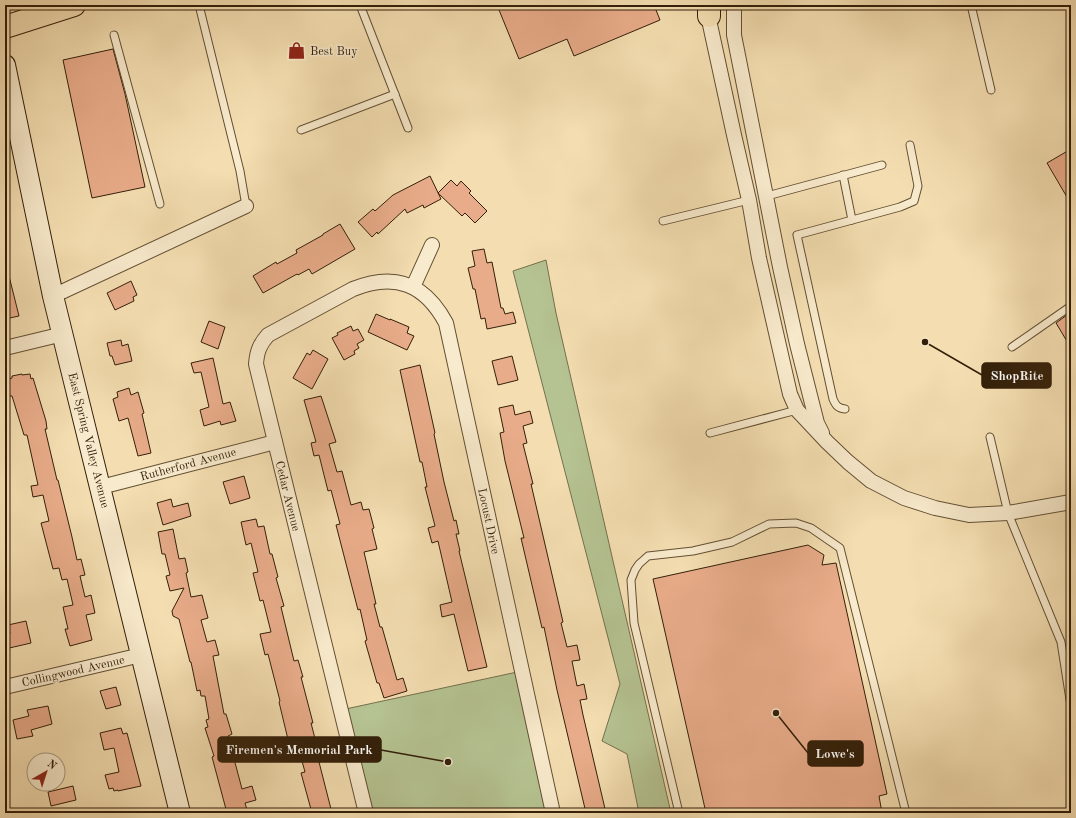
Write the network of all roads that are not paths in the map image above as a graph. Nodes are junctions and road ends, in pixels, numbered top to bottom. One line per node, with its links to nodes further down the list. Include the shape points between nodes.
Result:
1 (52, 5): 8 (main road)
2 (74, 5): 8 (main road)
3 (199, 5): 21 (lane, via 240,171)
4 (360, 5): 12 (lane)
5 (734, 5): 18 (street, via 734,35)
6 (971, 5): 11 (lane)
7 (710, 9): 19 (street, via 734,135)
8 (5, 27)
9 (114, 35): 20 (lane)
10 (5, 65): 26 (street, East Spring Valley Avenue)
11 (991, 90)
12 (394, 94): 13 (lane); 14 (lane)
13 (408, 128)
14 (301, 130)
15 (910, 145): 22 (lane, via 918,186 914,201)
16 (882, 165): 17 (lane)
17 (843, 175): 18 (lane); 22 (lane)
18 (767, 196): 36 (street, via 797,344 817,423)
19 (750, 200): 23 (lane); 32 (street, via 759,258 790,394)
20 (160, 204)
21 (246, 206): 26 (street)
22 (852, 220): 31 (lane, via 797,235 833,399 839,408)
23 (663, 221)
24 (432, 245): 25 (street)
25 (412, 287): 35 (street, Cedar Avenue, via 384,280 353,288 264,339 257,353 256,364); 45 (street, Locust Drive, via 429,298 446,323)
26 (53, 296): 28 (street, East Spring Valley Avenue)
27 (1071, 306): 29 (lane)
28 (63, 334): 30 (street); 37 (street, East Spring Valley Avenue)
29 (1012, 347)
30 (5, 348)
31 (845, 409)
32 (797, 410): 33 (lane); 36 (street)
33 (710, 433)
34 (990, 436): 39 (lane)
35 (274, 442): 37 (street, Rutherford Avenue); 44 (street, Cedar Avenue)
36 (827, 442): 39 (street, via 871,481 904,498 969,515)
37 (101, 486): 40 (street, East Spring Valley Avenue)
38 (1071, 502): 39 (street)
39 (1008, 513): 42 (lane, via 1061,642)
40 (141, 655): 41 (street, Collingwood Avenue); 43 (street, East Spring Valley Avenue)
41 (5, 687)
42 (1071, 706)
43 (180, 813)
44 (366, 813)
45 (553, 813)
46 (679, 813): 47 (lane, via 634,623 631,580 634,570 648,556 693,551 732,542 769,524 796,523 811,528 840,548)
47 (906, 813)

